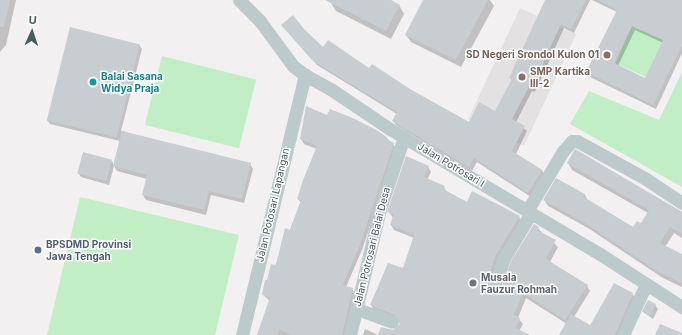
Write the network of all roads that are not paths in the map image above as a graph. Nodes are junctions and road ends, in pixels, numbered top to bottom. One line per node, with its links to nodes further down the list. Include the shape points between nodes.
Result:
1 (239, 0): 2 (street, Jalan Potrosari I, via 260,22 293,66)
2 (305, 75): 3 (street, Jalan Potrosari I); 11 (street, Jalan Potosari Lapangan)
3 (404, 137): 5 (street, Jalan Potrosari I); 9 (street, Jalan Potrosari Balai Desa, via 380,209)
4 (682, 203): 5 (street, via 646,179 577,141 572,141 566,147)
5 (529, 212): 6 (street, via 504,258); 7 (street, Jalan Potrosari I)
6 (495, 283)
7 (646, 284): 8 (street, Jalan Potrosari I); 13 (street)
8 (682, 307)
9 (357, 309): 10 (street); 12 (street, Jalan Potrosari Balai Desa)
10 (392, 322)
11 (242, 335)
12 (350, 335)
13 (623, 335)

